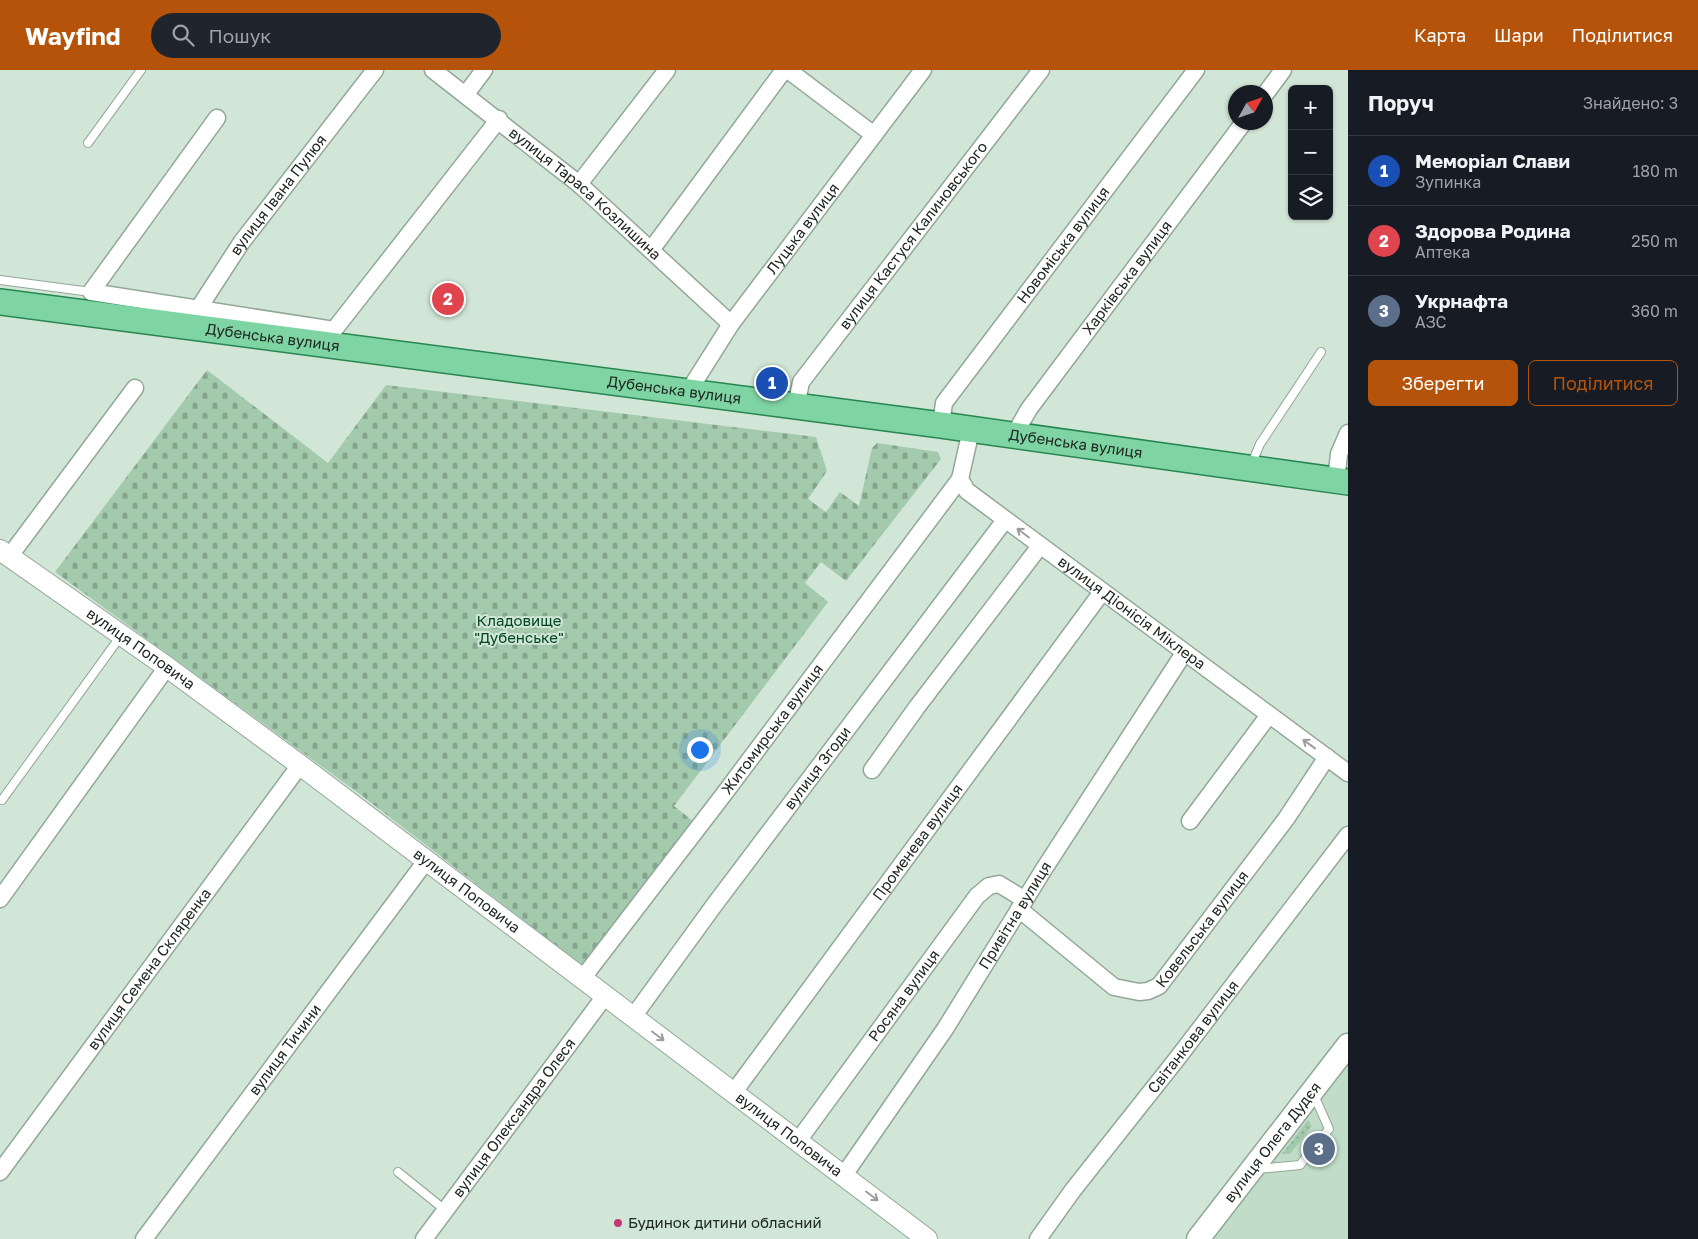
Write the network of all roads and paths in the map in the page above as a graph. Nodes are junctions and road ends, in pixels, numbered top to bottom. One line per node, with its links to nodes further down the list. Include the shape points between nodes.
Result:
1 (141, 70): 18 (lane)
2 (375, 70): 24 (street, вулиця Івана Пулюя, via 241,244)
3 (433, 70): 13 (street, вулиця Тараса Козлишина)
4 (484, 70): 13 (street)
5 (667, 70): 19 (street)
6 (784, 70): 20 (street)
7 (788, 70): 17 (street)
8 (923, 70): 17 (street, Луцька вулиця)
9 (1041, 70): 29 (street, вулиця Кастуся Калиновського, via 802,382)
10 (1196, 70): 30 (street, Новоміська вулиця, via 944,402)
11 (1283, 70): 12 (street)
12 (1272, 85)
13 (466, 94): 15 (street, вулиця Тараса Козлишина)
14 (217, 118): 22 (street)
15 (499, 119): 19 (street, вулиця Тараса Козлишина); 24 (street, via 334,330)
16 (1238, 130): 33 (street, Харківська вулиця, via 1029,409)
17 (874, 135): 25 (street, Луцька вулиця)
18 (88, 143)
19 (579, 184): 20 (street, вулиця Тараса Козлишина)
20 (651, 250): 25 (street, вулиця Тараса Козлишина)
21 (0, 280): 22 (lane)
22 (91, 292): 24 (street)
23 (0, 302): 24 (main road, Дубенська вулиця)
24 (193, 317): 28 (main road, Дубенська вулиця)
25 (732, 324): 28 (street, Луцька вулиця)
26 (1321, 352): 34 (lane, via 1260,444)
27 (135, 388): 39 (street)
28 (688, 392): 29 (main road, Дубенська вулиця)
29 (796, 407): 30 (main road, Дубенська вулиця)
30 (941, 425): 31 (main road, Дубенська вулиця)
31 (971, 430): 33 (main road, Дубенська вулиця); 35 (street)
32 (1348, 433): 36 (street, via 1339,454)
33 (1014, 436): 34 (main road, Дубенська вулиця)
34 (1249, 469): 36 (main road, Дубенська вулиця)
35 (960, 478): 37 (street, вулиця Діонісія Міклера, via 967,491); 55 (street, Житомирська вулиця)
36 (1342, 481)
37 (1005, 520): 38 (street, вулиця Діонісія Міклера, one-way to 37); 57 (street, вулиця Згоди)
38 (1040, 546): 40 (street, вулиця Діонісія Міклера); 47 (street)
39 (5, 553): 41 (street, вулиця Поповича)
40 (1102, 592): 42 (street, вулиця Діонісія Міклера); 59 (street, Променева вулиця)
41 (122, 635): 43 (street, вулиця Поповича); 49 (lane)
42 (1184, 653): 44 (street, вулиця Діонісія Міклера); 54 (street, Привітна вулиця)
43 (167, 667): 46 (street, вулиця Поповича); 53 (street)
44 (1269, 715): 45 (street, вулиця Діонісія Міклера, one-way to 44); 50 (street)
45 (1327, 758): 48 (street, вулиця Діонісія Міклера); 54 (street, Ковельська вулиця, via 1286,819 1159,986 1139,992 1114,987)
46 (300, 765): 52 (street, вулиця Поповича); 65 (street, вулиця Семена Скляренка)
47 (872, 770)
48 (1348, 773)
49 (2, 800)
50 (1190, 821)
51 (1348, 835): 72 (street, Світанкова вулиця)
52 (426, 861): 55 (street, вулиця Поповича); 69 (street, вулиця Тичини)
53 (0, 899)
54 (1022, 905): 62 (street, Росяна вулиця, via 998,884 989,886 976,896); 67 (street, Привітна вулиця, via 945,1029)
55 (582, 979): 56 (street, вулиця Поповича)
56 (605, 996): 57 (street, вулиця Поповича); 68 (street, вулиця Олександра Олеся)
57 (633, 1017): 59 (street, вулиця Поповича, one-way to 59)
58 (1348, 1045): 60 (main road, вулиця Олега Дудєя)
59 (734, 1092): 62 (street, вулиця Поповича)
60 (1312, 1092): 61 (lane, via 1329,1129); 64 (main road, вулиця Олега Дудєя)
61 (1325, 1134)
62 (798, 1141): 67 (street, вулиця Поповича)
63 (1307, 1156): 64 (lane, via 1300,1165)
64 (1251, 1169): 73 (main road, вулиця Олега Дудєя)
65 (0, 1172)
66 (398, 1172): 68 (lane)
67 (844, 1175): 71 (street, вулиця Поповича, one-way to 71)
68 (445, 1210): 70 (street, вулиця Олександра Олеся)
69 (144, 1239)
70 (424, 1239)
71 (927, 1239)
72 (1038, 1239)
73 (1198, 1239)

